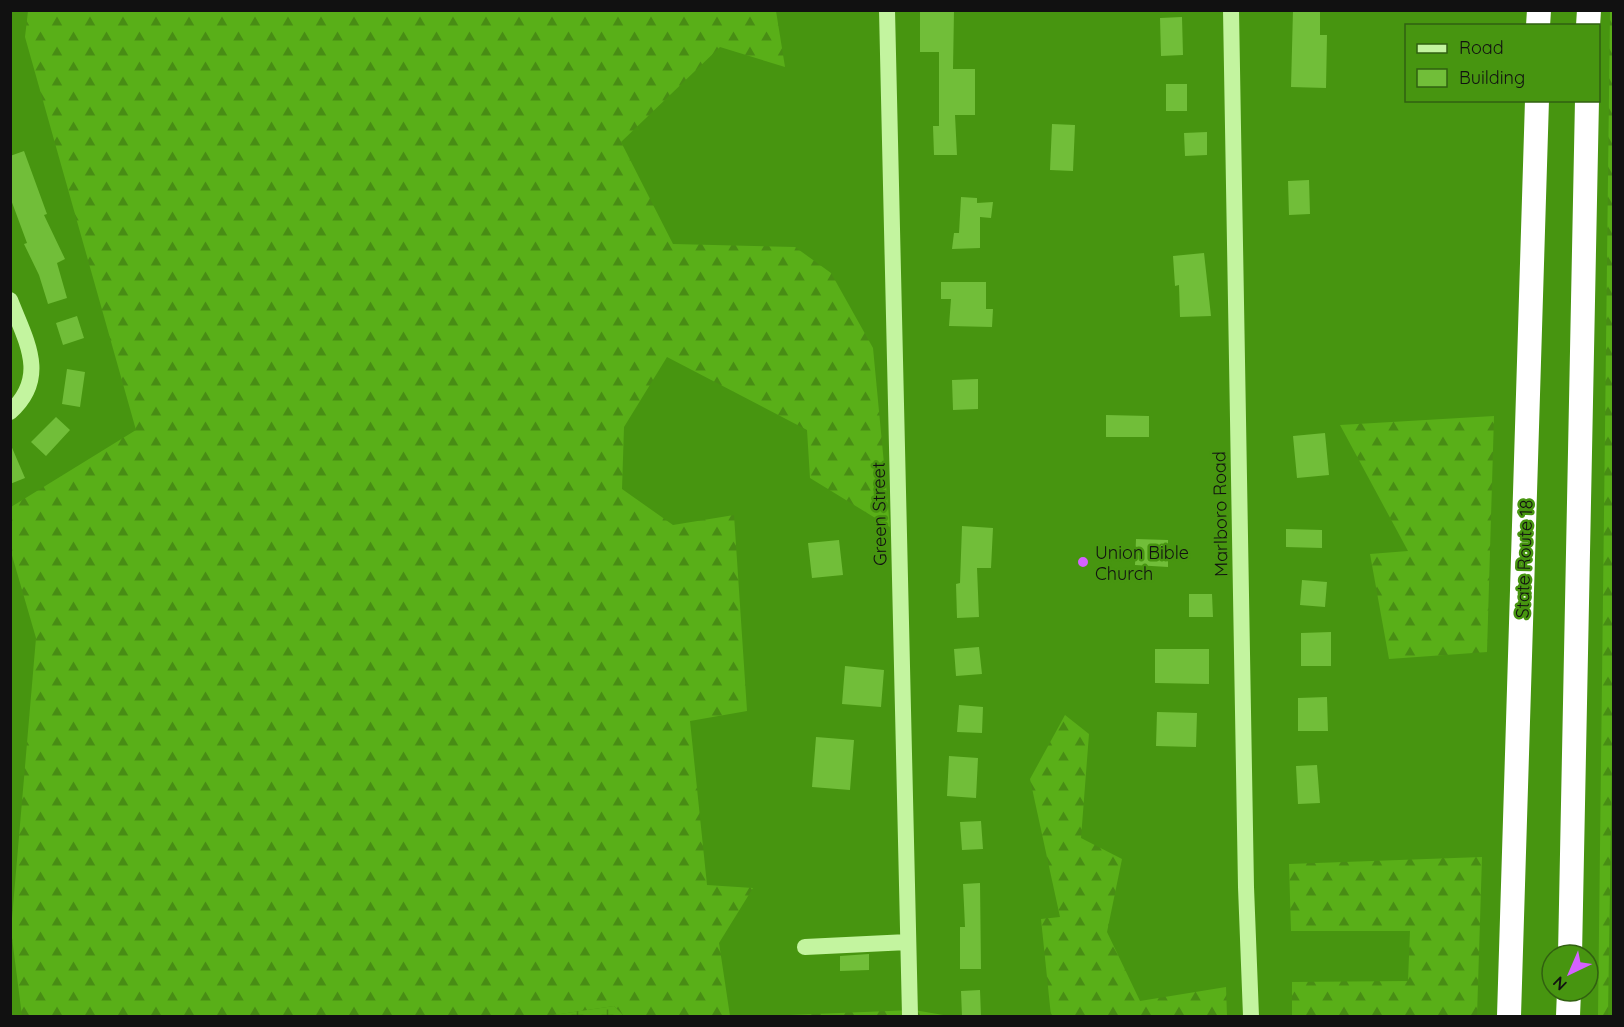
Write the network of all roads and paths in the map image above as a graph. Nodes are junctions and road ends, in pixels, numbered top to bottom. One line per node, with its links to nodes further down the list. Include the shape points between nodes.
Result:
1 (887, 10): 7 (street, Green Street)
2 (1231, 10): 11 (street, Marlboro Road, via 1245,875)
3 (1537, 102): 12 (highway, State Route 18)
4 (1587, 102): 8 (highway)
5 (10, 300): 6 (street, via 31,358 33,375 28,390)
6 (10, 412)
7 (908, 942): 9 (street); 10 (street, Green Street)
8 (1570, 943)
9 (805, 947)
10 (910, 1017)
11 (1251, 1017)
12 (1509, 1017)

